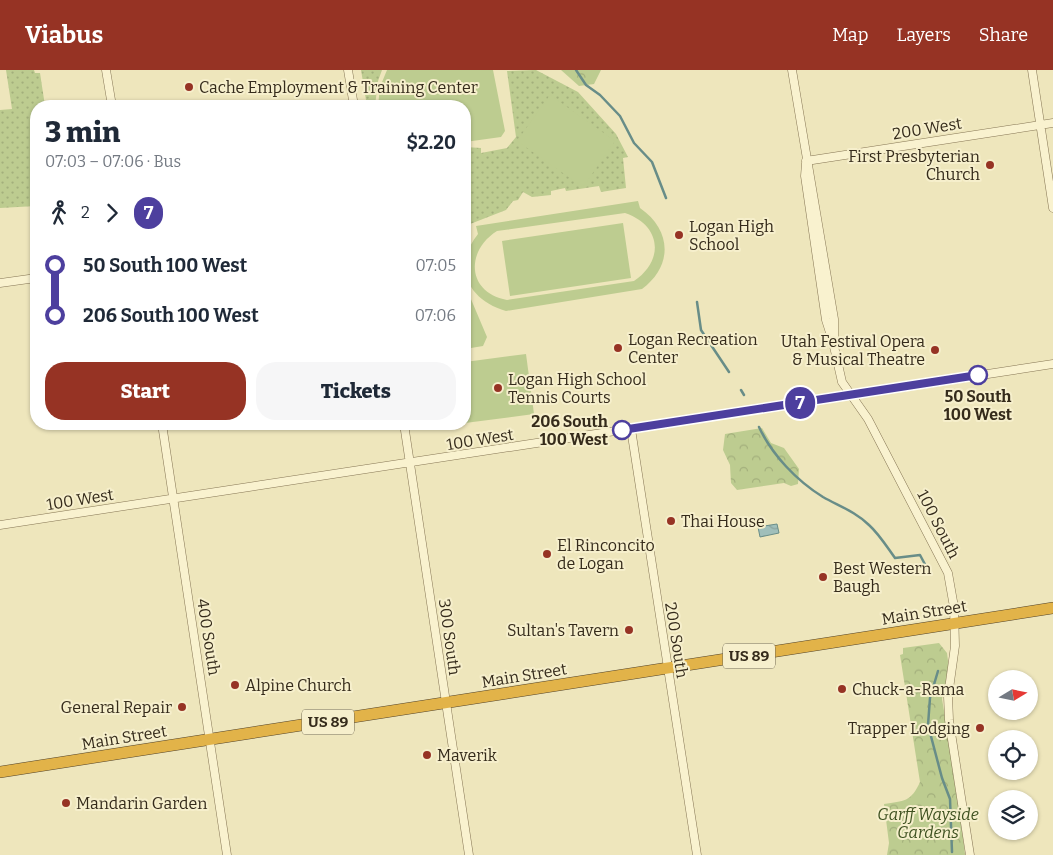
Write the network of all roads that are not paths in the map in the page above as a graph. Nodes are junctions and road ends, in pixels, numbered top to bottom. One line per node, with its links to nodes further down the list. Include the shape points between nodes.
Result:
1 (106, 70): 5 (street)
2 (348, 70): 6 (street)
3 (792, 70): 9 (street, 100 South)
4 (1032, 70): 8 (street)
5 (111, 100)
6 (353, 100)
7 (1053, 123): 8 (street, 200 West)
8 (1040, 124): 9 (street, 200 West); 10 (street)
9 (806, 162): 14 (street, 100 South, via 834,319 833,342 839,374)
10 (1053, 208)
11 (30, 279): 12 (street)
12 (0, 283)
13 (1053, 364): 14 (street, 100 West)
14 (852, 395): 15 (street, 100 West); 22 (street, 100 South, via 868,419 948,572)
15 (631, 429): 18 (street, 100 West); 23 (street, 200 South)
16 (163, 430): 19 (street, 400 South)
17 (405, 430): 18 (street, 300 South)
18 (410, 464): 19 (street, 100 West); 24 (street, 300 South)
19 (174, 499): 20 (street, 100 West); 25 (street, 400 South)
20 (0, 525)
21 (1053, 608): 22 (highway, Main Street / US 89)
22 (955, 624): 23 (highway, Main Street / US 89); 30 (street, 100 South, via 955,659 948,696 948,720)
23 (668, 669): 24 (highway, Main Street / US 89); 29 (street, 200 South)
24 (445, 704): 25 (highway, Main Street / US 89); 28 (street, 300 South)
25 (211, 740): 26 (highway, Main Street / US 89); 27 (street, 400 South)
26 (0, 772)
27 (227, 855)
28 (469, 855)
29 (697, 855)
30 (970, 855)

